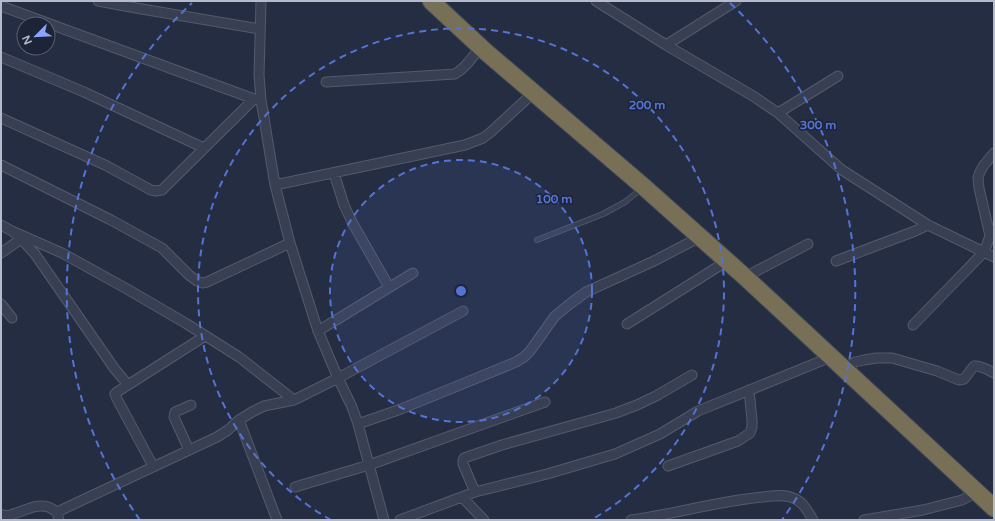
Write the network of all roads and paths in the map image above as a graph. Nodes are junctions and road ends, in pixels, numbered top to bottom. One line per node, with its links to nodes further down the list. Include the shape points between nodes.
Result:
1 (98, 1): 7 (street)
2 (261, 1): 7 (street)
3 (431, 1): 9 (highway)
4 (596, 1): 8 (street)
5 (736, 1): 8 (street)
6 (1, 6): 14 (street)
7 (260, 29): 14 (street)
8 (666, 45): 15 (street)
9 (480, 46): 12 (street, via 456,74); 13 (highway)
10 (1, 57): 17 (street, via 84,92)
11 (838, 76): 15 (street)
12 (326, 82)
13 (533, 93): 20 (street, via 492,131 474,142); 22 (highway)
14 (258, 99): 17 (street); 21 (street)
15 (778, 113): 24 (street, via 842,170)
16 (1, 118): 17 (street, via 156,191 162,190)
17 (204, 148)
18 (994, 153): 26 (street, via 978,177)
19 (1, 166): 30 (street, via 162,248 189,275 202,283)
20 (334, 173): 21 (street); 39 (street, via 352,222)
21 (275, 185): 30 (street)
22 (644, 187): 27 (highway); 29 (lane, via 625,202 603,214)
23 (1, 225): 25 (street)
24 (928, 225): 32 (street); 36 (street)
25 (12, 231): 28 (street); 46 (street, via 62,253)
26 (992, 233): 32 (street)
27 (700, 237): 35 (highway); 58 (street, via 586,292 556,316 530,351 516,362)
28 (20, 239): 33 (street); 52 (street, via 35,254)
29 (537, 240)
30 (290, 243): 45 (street)
31 (808, 244): 38 (street)
32 (984, 252): 34 (street); 44 (street)
33 (1, 253)
34 (994, 257)
35 (727, 261): 38 (highway); 43 (street)
36 (836, 261)
37 (413, 273): 39 (street)
38 (745, 277): 47 (highway)
39 (390, 287): 45 (street)
40 (1, 304): 42 (street)
41 (463, 311): 51 (street)
42 (12, 318)
43 (627, 324)
44 (913, 325)
45 (318, 331): 51 (street)
46 (205, 336): 52 (street); 54 (street, via 239,357)
47 (831, 356): 48 (highway); 53 (street)
48 (844, 369): 49 (street, via 855,362 892,358 959,380 964,379 974,366); 65 (highway)
49 (994, 373)
50 (692, 375): 64 (street, via 656,396 616,413 464,458 462,464)
51 (338, 378): 54 (street); 58 (street)
52 (128, 385): 61 (street, via 117,392 115,397)
53 (749, 390): 62 (street, via 752,420 750,433 738,441); 64 (street, via 698,410 660,434 615,454)
54 (294, 400): 57 (street, via 264,406)
55 (545, 402): 60 (street)
56 (191, 405): 59 (street, via 175,412 174,416)
57 (239, 420): 59 (street, via 217,437); 70 (street)
58 (358, 424): 60 (street)
59 (189, 450): 61 (street)
60 (369, 465): 63 (street); 71 (street)
61 (153, 466): 69 (street)
62 (668, 466)
63 (296, 487)
64 (475, 492): 66 (street)
65 (977, 492): 67 (highway); 76 (street, via 962,500 923,510)
66 (462, 497): 72 (street); 73 (street)
67 (994, 508)
68 (1, 514): 69 (street, via 9,516 32,507 47,506)
69 (58, 516)
70 (277, 520)
71 (384, 520)
72 (400, 520)
73 (484, 520)
74 (631, 520): 75 (street, via 741,499 778,496 797,499)
75 (813, 520)
76 (864, 520)

